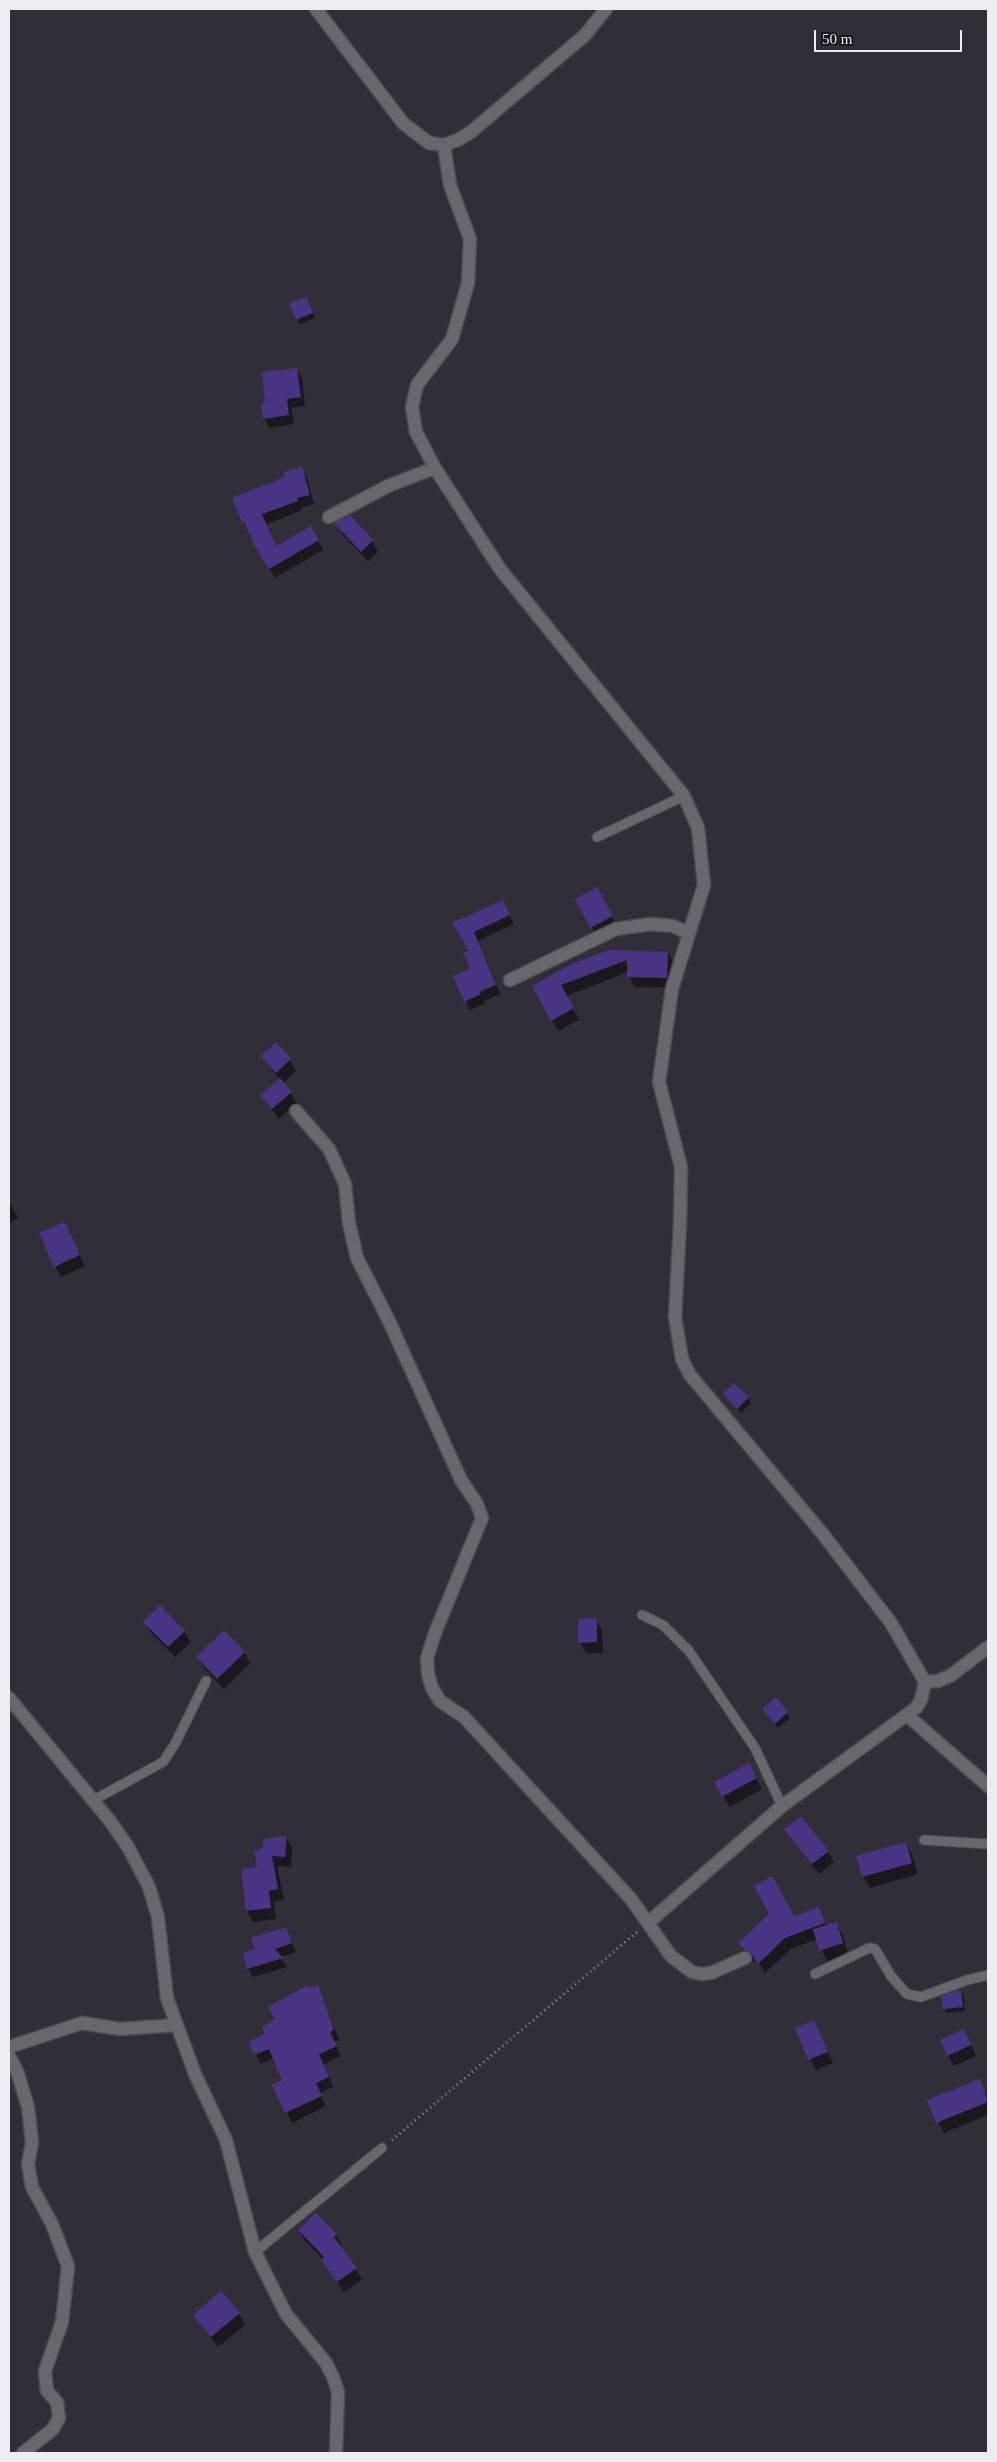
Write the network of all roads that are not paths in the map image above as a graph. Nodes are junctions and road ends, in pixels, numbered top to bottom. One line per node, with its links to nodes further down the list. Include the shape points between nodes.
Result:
1 (316, 9): 3 (street, via 403,122 429,143)
2 (606, 9): 3 (street, via 585,35 531,82 471,132)
3 (444, 145): 4 (street, via 450,185 470,239 468,283 452,339 417,385 412,407 416,432)
4 (435, 468): 5 (street, via 390,485); 6 (street, via 500,569)
5 (329, 517)
6 (684, 796): 7 (lane); 8 (street, via 698,828 704,885)
7 (598, 837)
8 (688, 933): 9 (street, via 673,926 651,924 616,930); 14 (street, via 672,989 659,1082 681,1167 675,1317 682,1359 690,1375 822,1533 891,1623)
9 (510, 980)
10 (296, 1111): 22 (street, via 329,1149 346,1184 349,1223 357,1258 482,1518 427,1658 432,1688 440,1701 464,1717)
11 (642, 1615): 19 (lane, via 663,1625 689,1651 755,1748)
12 (988, 1647): 14 (street, via 950,1676)
13 (206, 1682): 18 (lane, via 163,1762)
14 (925, 1682): 16 (street, via 921,1700)
15 (9, 1698): 18 (street)
16 (908, 1716): 17 (street); 19 (street)
17 (988, 1786)
18 (92, 1801): 26 (street, via 128,1846 149,1887 159,1925 167,1998)
19 (782, 1806): 22 (street)
20 (924, 1840): 21 (lane)
21 (988, 1844)
22 (649, 1922): 23 (street, via 671,1956 692,1972 711,1972)
23 (745, 1958)
24 (815, 1974): 25 (lane, via 869,1948 875,1949 890,1976 906,1994 921,1997)
25 (988, 1975)
26 (177, 2025): 27 (street, via 120,2029 82,2023); 30 (street, via 195,2074 226,2140)
27 (9, 2047)
28 (9, 2056): 31 (street, via 28,2106 32,2142 28,2164 32,2187 52,2224 68,2266 62,2322 45,2371 47,2391 56,2402 59,2418 53,2429)
29 (382, 2148): 30 (lane)
30 (255, 2252): 32 (street, via 286,2314 326,2363 333,2377 338,2392)
31 (23, 2453)
32 (336, 2453)

